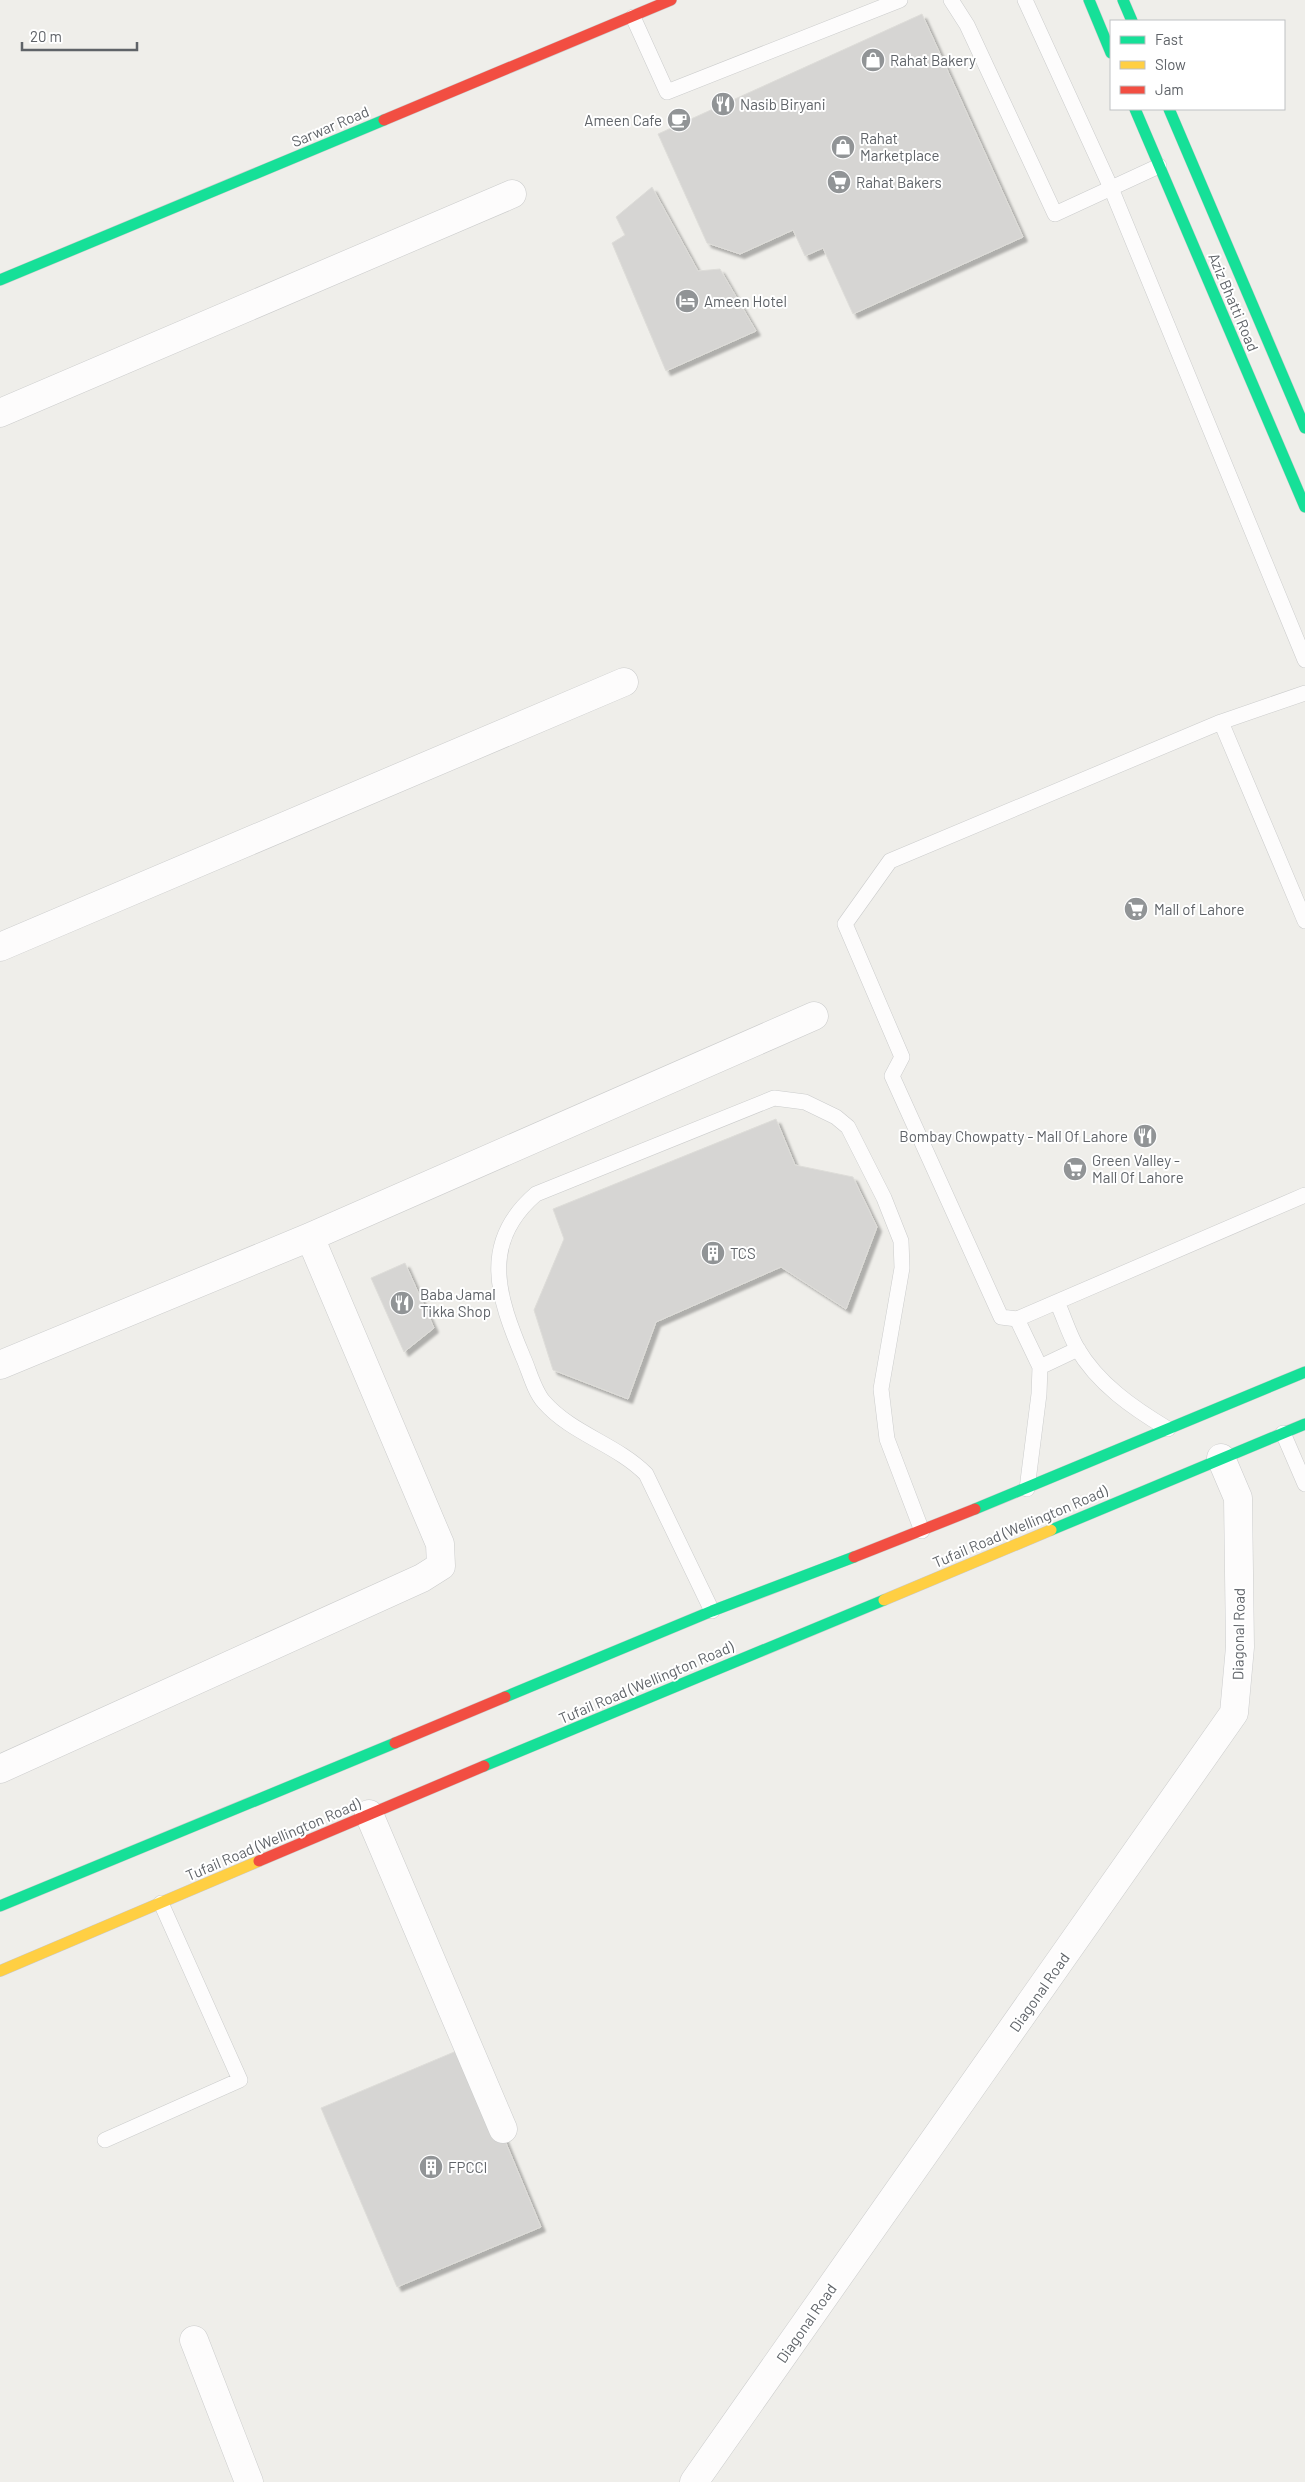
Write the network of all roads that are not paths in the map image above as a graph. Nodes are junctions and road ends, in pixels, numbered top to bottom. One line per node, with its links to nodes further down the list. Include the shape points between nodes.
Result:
1 (671, 0): 7 (main road, Sarwar Road)
2 (900, 0): 7 (lane, via 667,92)
3 (951, 0): 13 (lane, via 967,25 1055,214)
4 (1025, 0): 13 (lane)
5 (1089, 0): 9 (main road)
6 (1123, 0): 8 (main road)
7 (632, 17): 15 (main road, Sarwar Road)
8 (1132, 20)
9 (1110, 51)
10 (1135, 110): 12 (main road, Aziz Bhatti Road)
11 (1169, 110): 17 (main road, Aziz Bhatti Road)
12 (1159, 166): 13 (lane); 18 (main road, Aziz Bhatti Road)
13 (1112, 188): 19 (lane)
14 (512, 194): 16 (street)
15 (0, 280)
16 (0, 413)
17 (1305, 428)
18 (1305, 507)
19 (1305, 660)
20 (624, 682): 24 (street)
21 (1305, 694): 22 (lane)
22 (1221, 722): 23 (lane); 29 (lane, via 890,861 845,924 902,1057 892,1076 1001,1317)
23 (1305, 921)
24 (0, 947)
25 (814, 1016): 27 (street)
26 (1305, 1195): 28 (lane)
27 (310, 1237): 31 (street); 42 (street, via 440,1544 440,1566 422,1578)
28 (1057, 1302): 29 (lane); 30 (lane)
29 (1017, 1319): 32 (lane)
30 (1078, 1348): 32 (lane); 35 (lane, via 1105,1383 1133,1408)
31 (0, 1365)
32 (1040, 1367): 39 (lane)
33 (1305, 1372): 35 (main road, Tufail Road (Wellington Road))
34 (1305, 1424): 36 (main road, Tufail Road (Wellington Road))
35 (1168, 1429): 39 (main road, Tufail Road (Wellington Road))
36 (1283, 1433): 37 (main road, Tufail Road (Wellington Road)); 38 (lane)
37 (1221, 1458): 43 (main road, Tufail Road (Wellington Road)); 51 (street, Diagonal Road, via 1238,1498 1240,1646 1234,1713)
38 (1305, 1484)
39 (1027, 1489): 40 (main road, Tufail Road (Wellington Road))
40 (922, 1531): 41 (main road, Tufail Road (Wellington Road)); 41 (lane, via 886,1439 881,1389 902,1268 901,1241 884,1198 848,1127 836,1117 805,1102 774,1098 536,1194 522,1206 509,1226 499,1252 499,1290 506,1315 542,1401 588,1436 632,1459 646,1474)
41 (712, 1611): 45 (main road, Tufail Road (Wellington Road))
42 (1, 1764)
43 (369, 1814): 44 (main road, Tufail Road (Wellington Road)); 47 (street)
44 (161, 1903): 46 (main road, Tufail Road (Wellington Road)); 48 (lane, via 240,2080)
45 (0, 1906)
46 (0, 1972)
47 (502, 2129)
48 (105, 2140)
49 (194, 2340): 50 (street)
50 (249, 2482)
51 (694, 2482)

